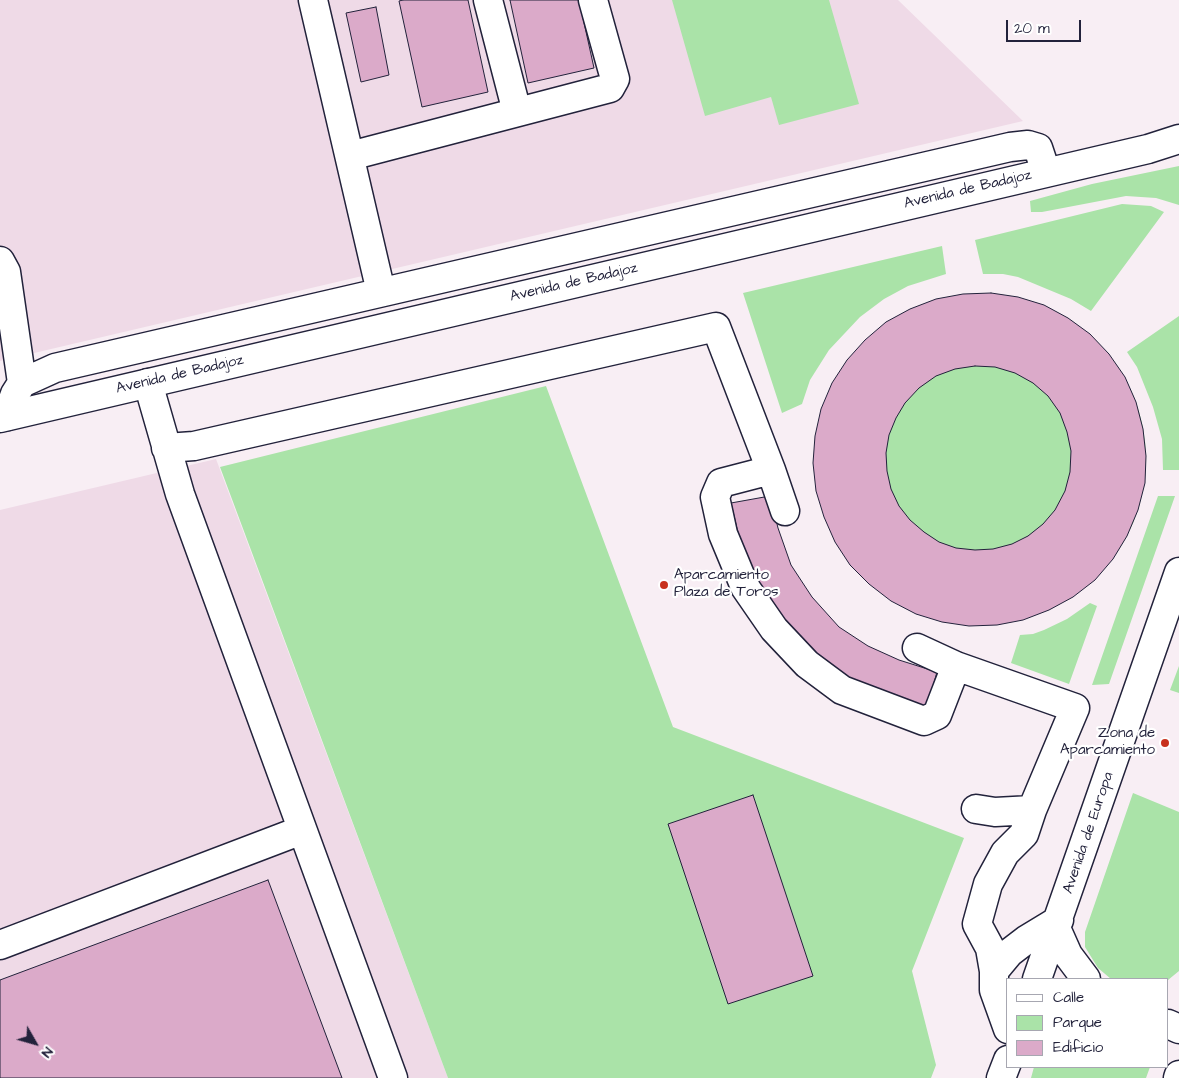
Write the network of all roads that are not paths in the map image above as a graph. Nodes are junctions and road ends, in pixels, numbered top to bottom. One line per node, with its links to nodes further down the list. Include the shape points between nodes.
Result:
1 (313, 0): 8 (street)
2 (488, 0): 4 (street)
3 (593, 0): 4 (street, via 615,79 610,88)
4 (517, 112): 8 (street)
5 (1179, 139): 6 (street, Avenida de Badajoz)
6 (1148, 148): 7 (street, Avenida de Badajoz); 9 (street, Avenida de Badajoz)
7 (1179, 148)
8 (350, 156): 11 (street)
9 (1046, 172): 11 (street, via 1038,148 1028,145 1010,147); 13 (street, Avenida de Badajoz)
10 (0, 261): 12 (street, via 6,272)
11 (381, 292): 12 (street, via 55,368)
12 (22, 383): 14 (street)
13 (148, 383): 14 (street, Avenida de Badajoz); 15 (street)
14 (4, 417)
15 (166, 448): 16 (street, via 194,446 716,327); 22 (street)
16 (770, 470): 17 (street); 20 (street, via 721,483 715,497 723,534 745,587 774,629 808,664 842,690 924,721 937,715)
17 (785, 511)
18 (1179, 572): 24 (street, Avenida de Europa)
19 (917, 648): 20 (street)
20 (956, 666): 21 (street, via 1075,708)
21 (1032, 810): 23 (street, via 1024,834); 23 (street, via 976,810 994,831)
22 (302, 830): 25 (street); 31 (street)
23 (1005, 853): 26 (street, via 988,884 977,924 990,948)
24 (1057, 924): 26 (street, via 1009,953); 27 (street, Avenida de Europa); 28 (street, via 1068,956)
25 (0, 945)
26 (994, 971): 29 (street, via 994,990)
27 (1037, 978)
28 (1085, 978)
29 (1006, 1023)
30 (1006, 1065): 32 (street)
31 (393, 1078)
32 (1001, 1078)

